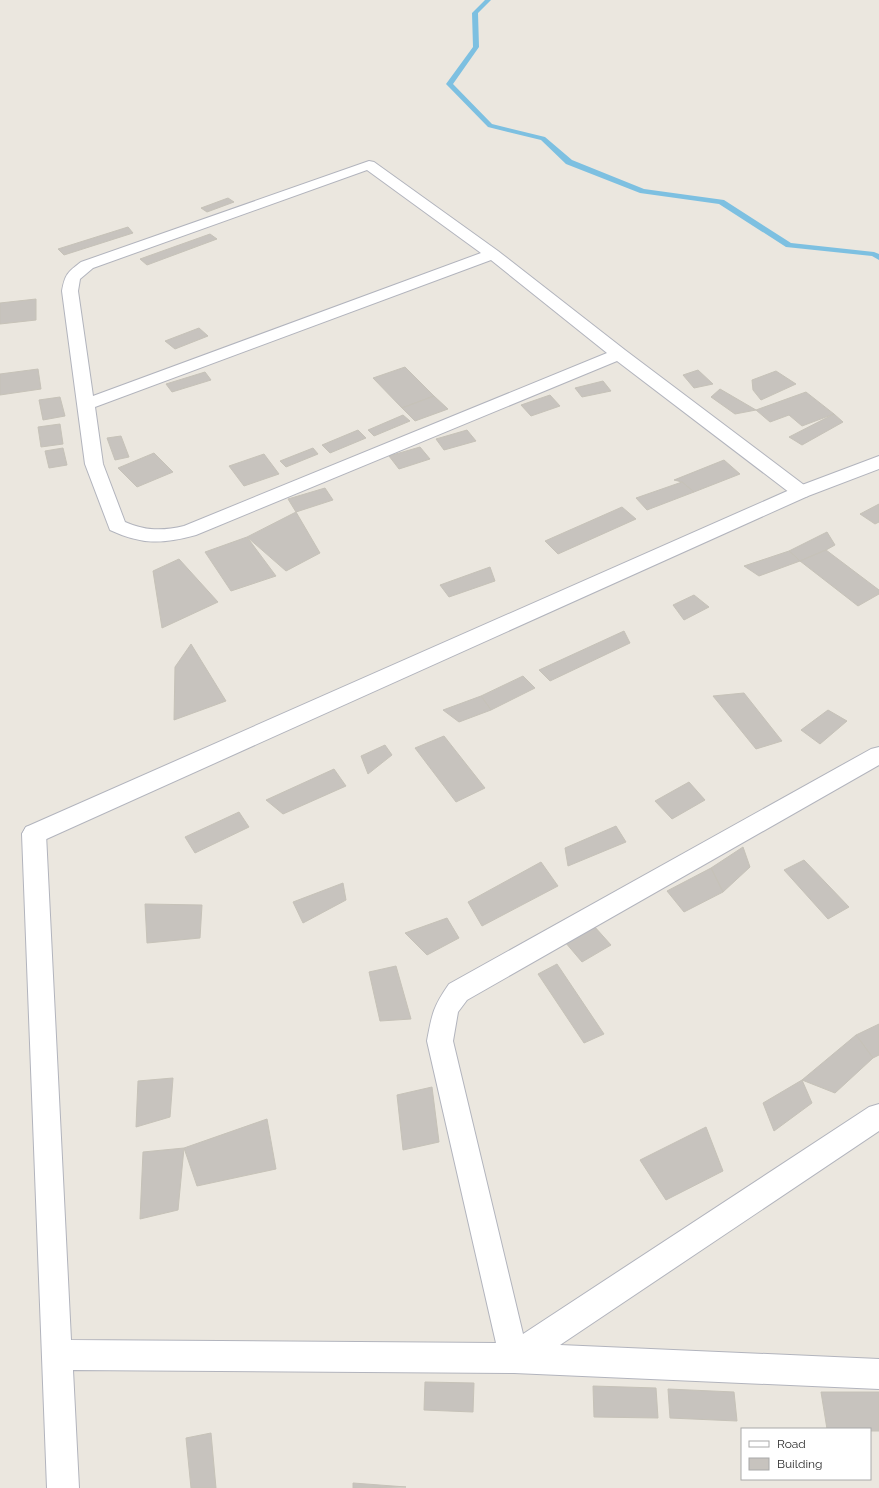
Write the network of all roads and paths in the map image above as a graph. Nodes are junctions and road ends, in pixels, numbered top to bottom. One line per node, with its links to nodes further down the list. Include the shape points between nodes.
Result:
1 (493, 254): 2 (street); 3 (street); 3 (street, via 369,165 88,265 72,277 70,291)
2 (619, 354): 3 (street, via 189,531 169,536 135,535 117,526 94,464); 5 (street)
3 (85, 405)
4 (879, 462): 5 (street)
5 (801, 492): 8 (street, via 34,834)
6 (879, 755): 9 (street, via 458,992 446,1009 440,1041)
7 (879, 1116): 9 (street)
8 (57, 1355): 9 (street); 11 (street)
9 (514, 1358): 10 (street)
10 (879, 1374)
11 (63, 1488)

